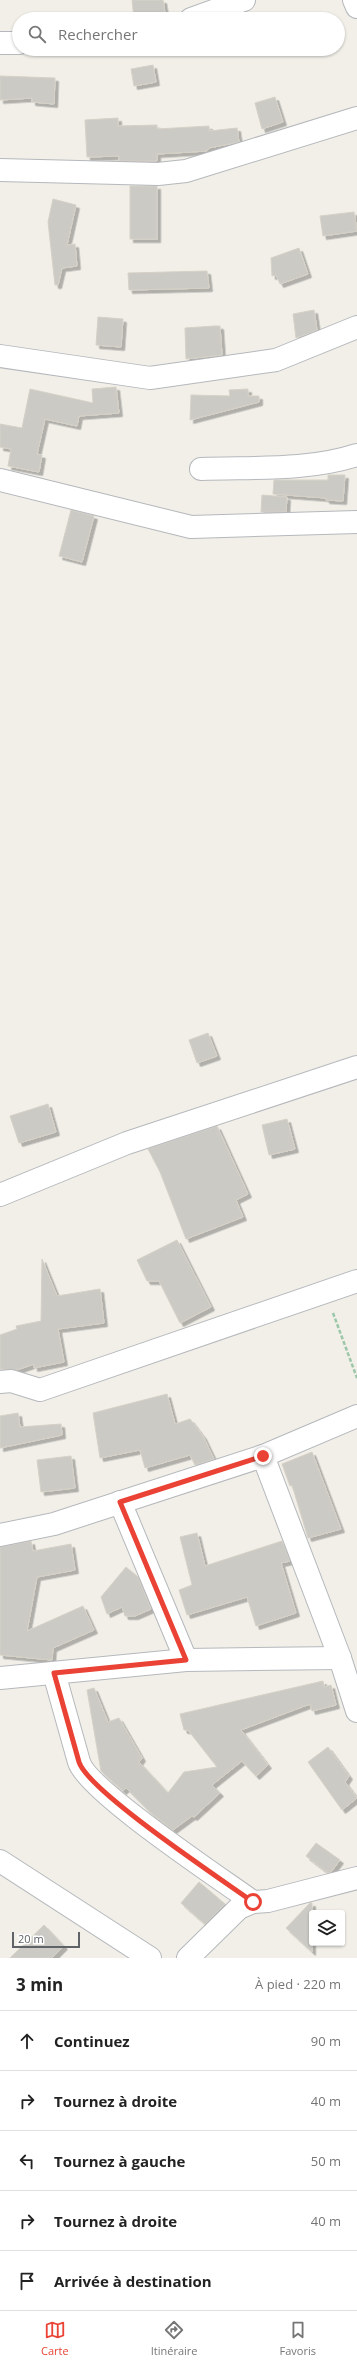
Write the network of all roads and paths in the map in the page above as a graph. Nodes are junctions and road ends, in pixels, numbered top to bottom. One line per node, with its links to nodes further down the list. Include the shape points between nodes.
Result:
1 (244, 0): 4 (street)
2 (354, 0): 3 (street)
3 (357, 7)
4 (211, 12)
5 (0, 43): 6 (street)
6 (12, 43)
7 (357, 118): 8 (street, via 186,171 158,174)
8 (0, 170)
9 (357, 327): 10 (street, via 276,360 150,378)
10 (0, 356)
11 (357, 455): 12 (street, via 334,463 315,465)
12 (201, 469)
13 (0, 480): 14 (street, via 191,527)
14 (357, 522)
15 (357, 1067): 16 (street, via 127,1143)
16 (0, 1195)
17 (357, 1281): 18 (street)
18 (326, 1292): 19 (path); 20 (street, via 40,1390 11,1381)
19 (357, 1378)
20 (0, 1382)
21 (357, 1416): 22 (street)
22 (263, 1456): 23 (street); 25 (street)
23 (120, 1502): 24 (street, via 54,1524); 26 (street)
24 (0, 1536)
25 (340, 1658): 26 (street); 29 (street)
26 (186, 1660): 27 (street)
27 (54, 1673): 28 (street); 32 (street, via 85,1775 142,1823)
28 (0, 1678)
29 (357, 1711)
30 (0, 1861): 33 (street)
31 (357, 1878): 32 (street, via 268,1901)
32 (253, 1902): 34 (street, via 239,1908)
33 (150, 1958)
34 (188, 1958)

